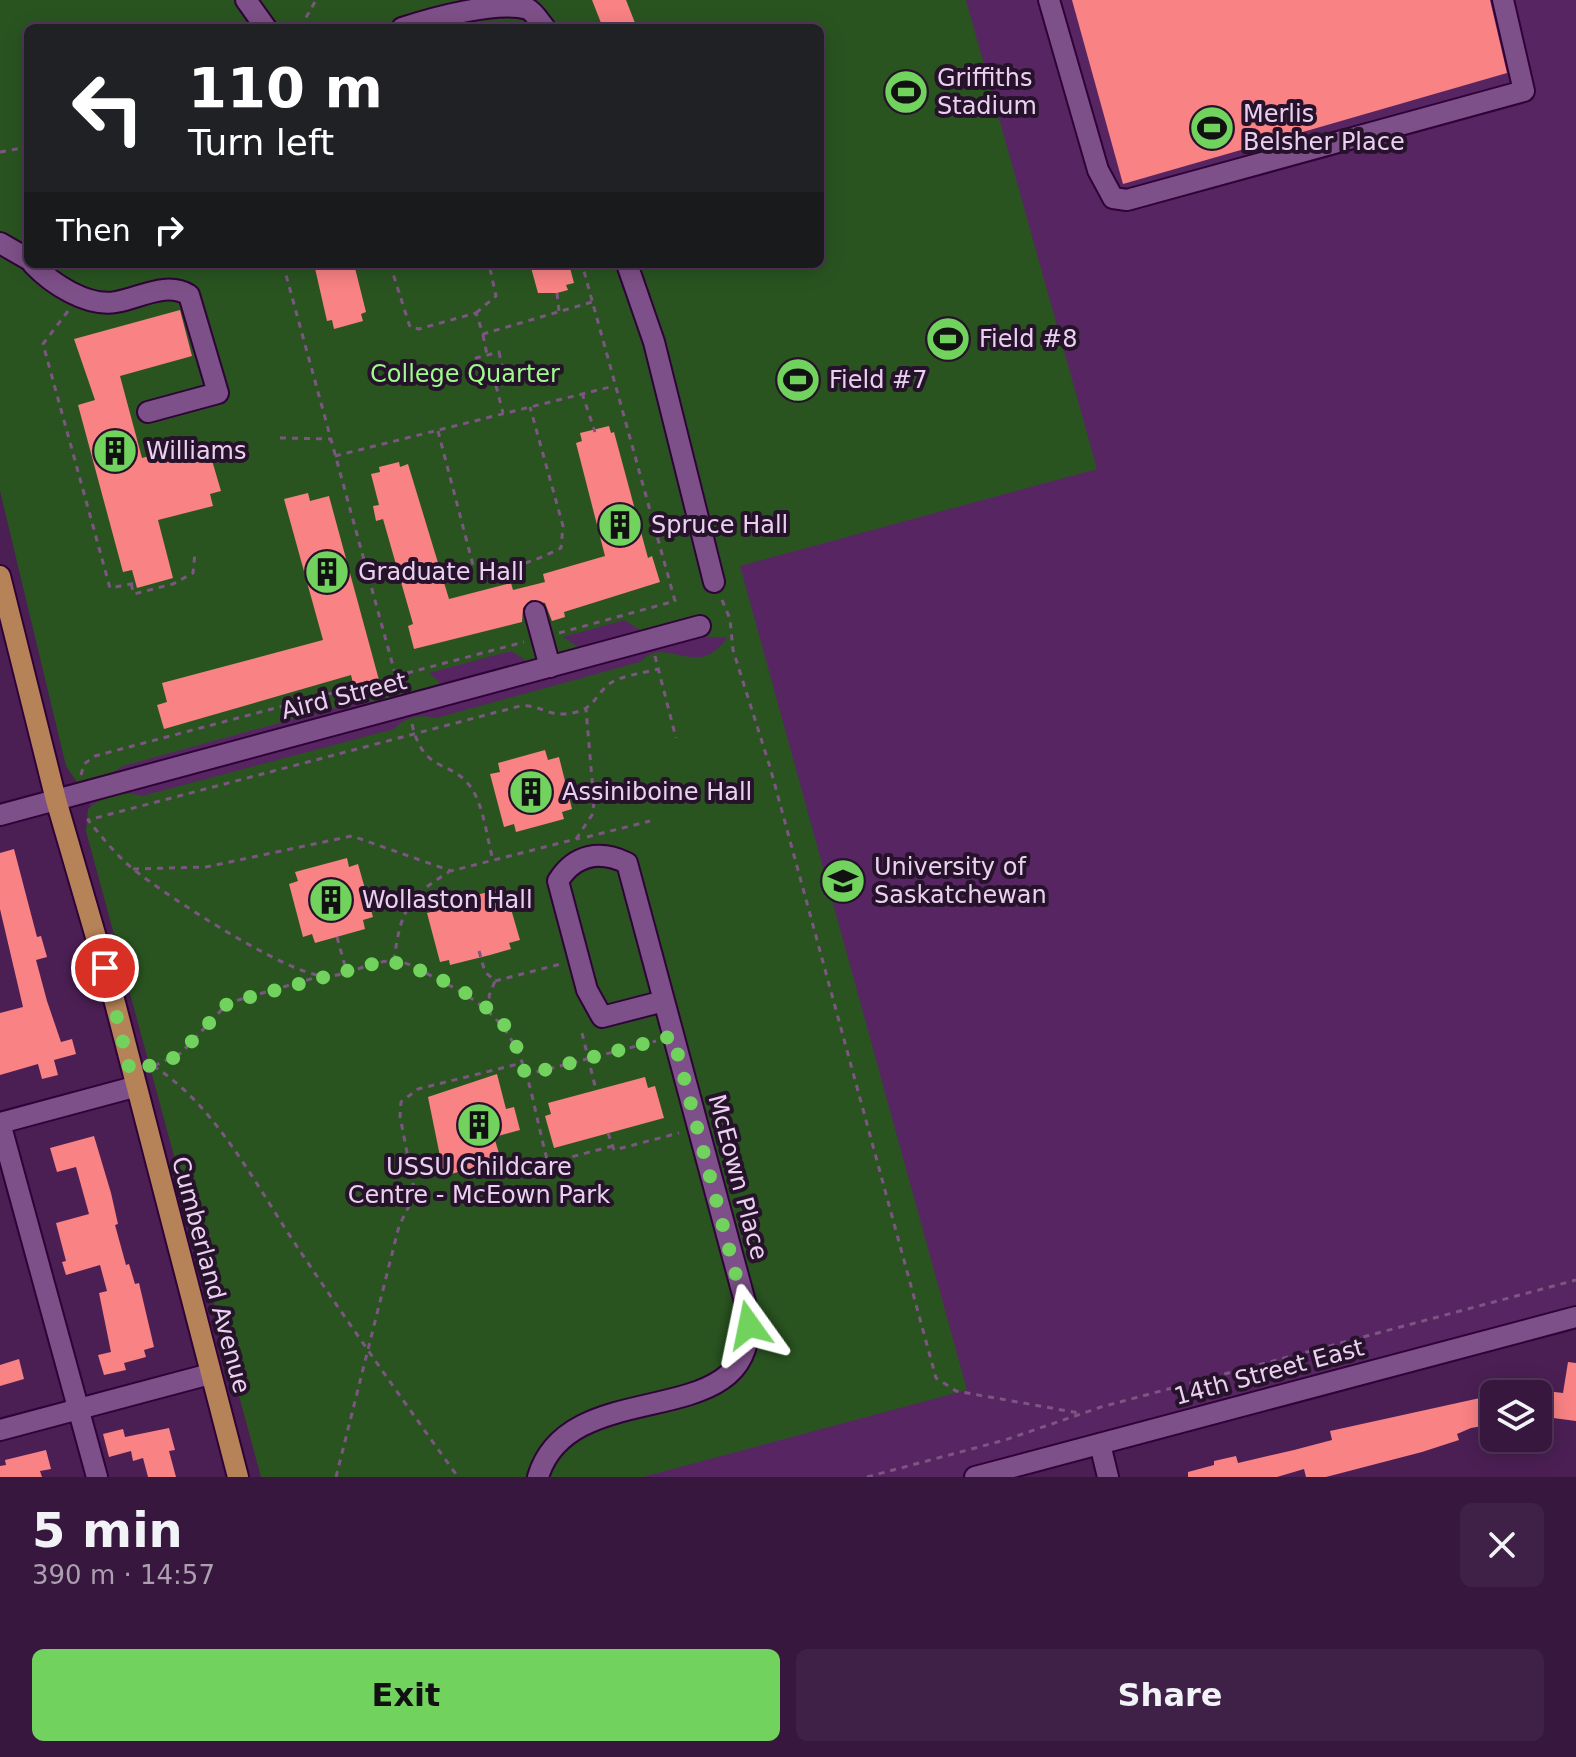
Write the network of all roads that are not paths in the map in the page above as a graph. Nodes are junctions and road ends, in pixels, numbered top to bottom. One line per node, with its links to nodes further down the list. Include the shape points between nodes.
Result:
1 (246, 0): 4 (street)
2 (1049, 0): 3 (street, via 1098,170 1113,198 1127,200 1524,91)
3 (1503, 0)
4 (263, 24)
5 (415, 24): 6 (street, via 501,3 529,9)
6 (542, 24)
7 (0, 243): 8 (street)
8 (24, 257)
9 (38, 268): 11 (street, via 56,283 113,303 173,289 189,295 218,393)
10 (628, 268): 13 (street, via 654,342)
11 (148, 412)
12 (0, 576): 17 (main road, Cumberland Avenue)
13 (714, 582)
14 (535, 612): 16 (street)
15 (700, 626): 16 (street, Aird Street)
16 (550, 667): 17 (street, Aird Street)
17 (56, 800): 18 (street, Aird Street); 20 (main road, Cumberland Avenue)
18 (0, 815)
19 (664, 1001): 19 (street, McEown Place, via 627,863 601,855 581,859 558,881 587,990 602,1017); 29 (street, McEown Place, via 748,1313 748,1337 741,1359 724,1378 701,1391 575,1427 554,1445)
20 (132, 1079): 21 (street); 23 (main road, Cumberland Avenue)
21 (0, 1123): 24 (street)
22 (1570, 1323): 26 (street, 14th Street East)
23 (210, 1374): 24 (street); 28 (main road, Cumberland Avenue)
24 (79, 1410): 25 (street); 27 (street)
25 (0, 1430)
26 (1100, 1444): 30 (street, 14th Street East); 31 (street)
27 (97, 1477)
28 (238, 1477)
29 (538, 1477)
30 (975, 1477)
31 (1108, 1477)

